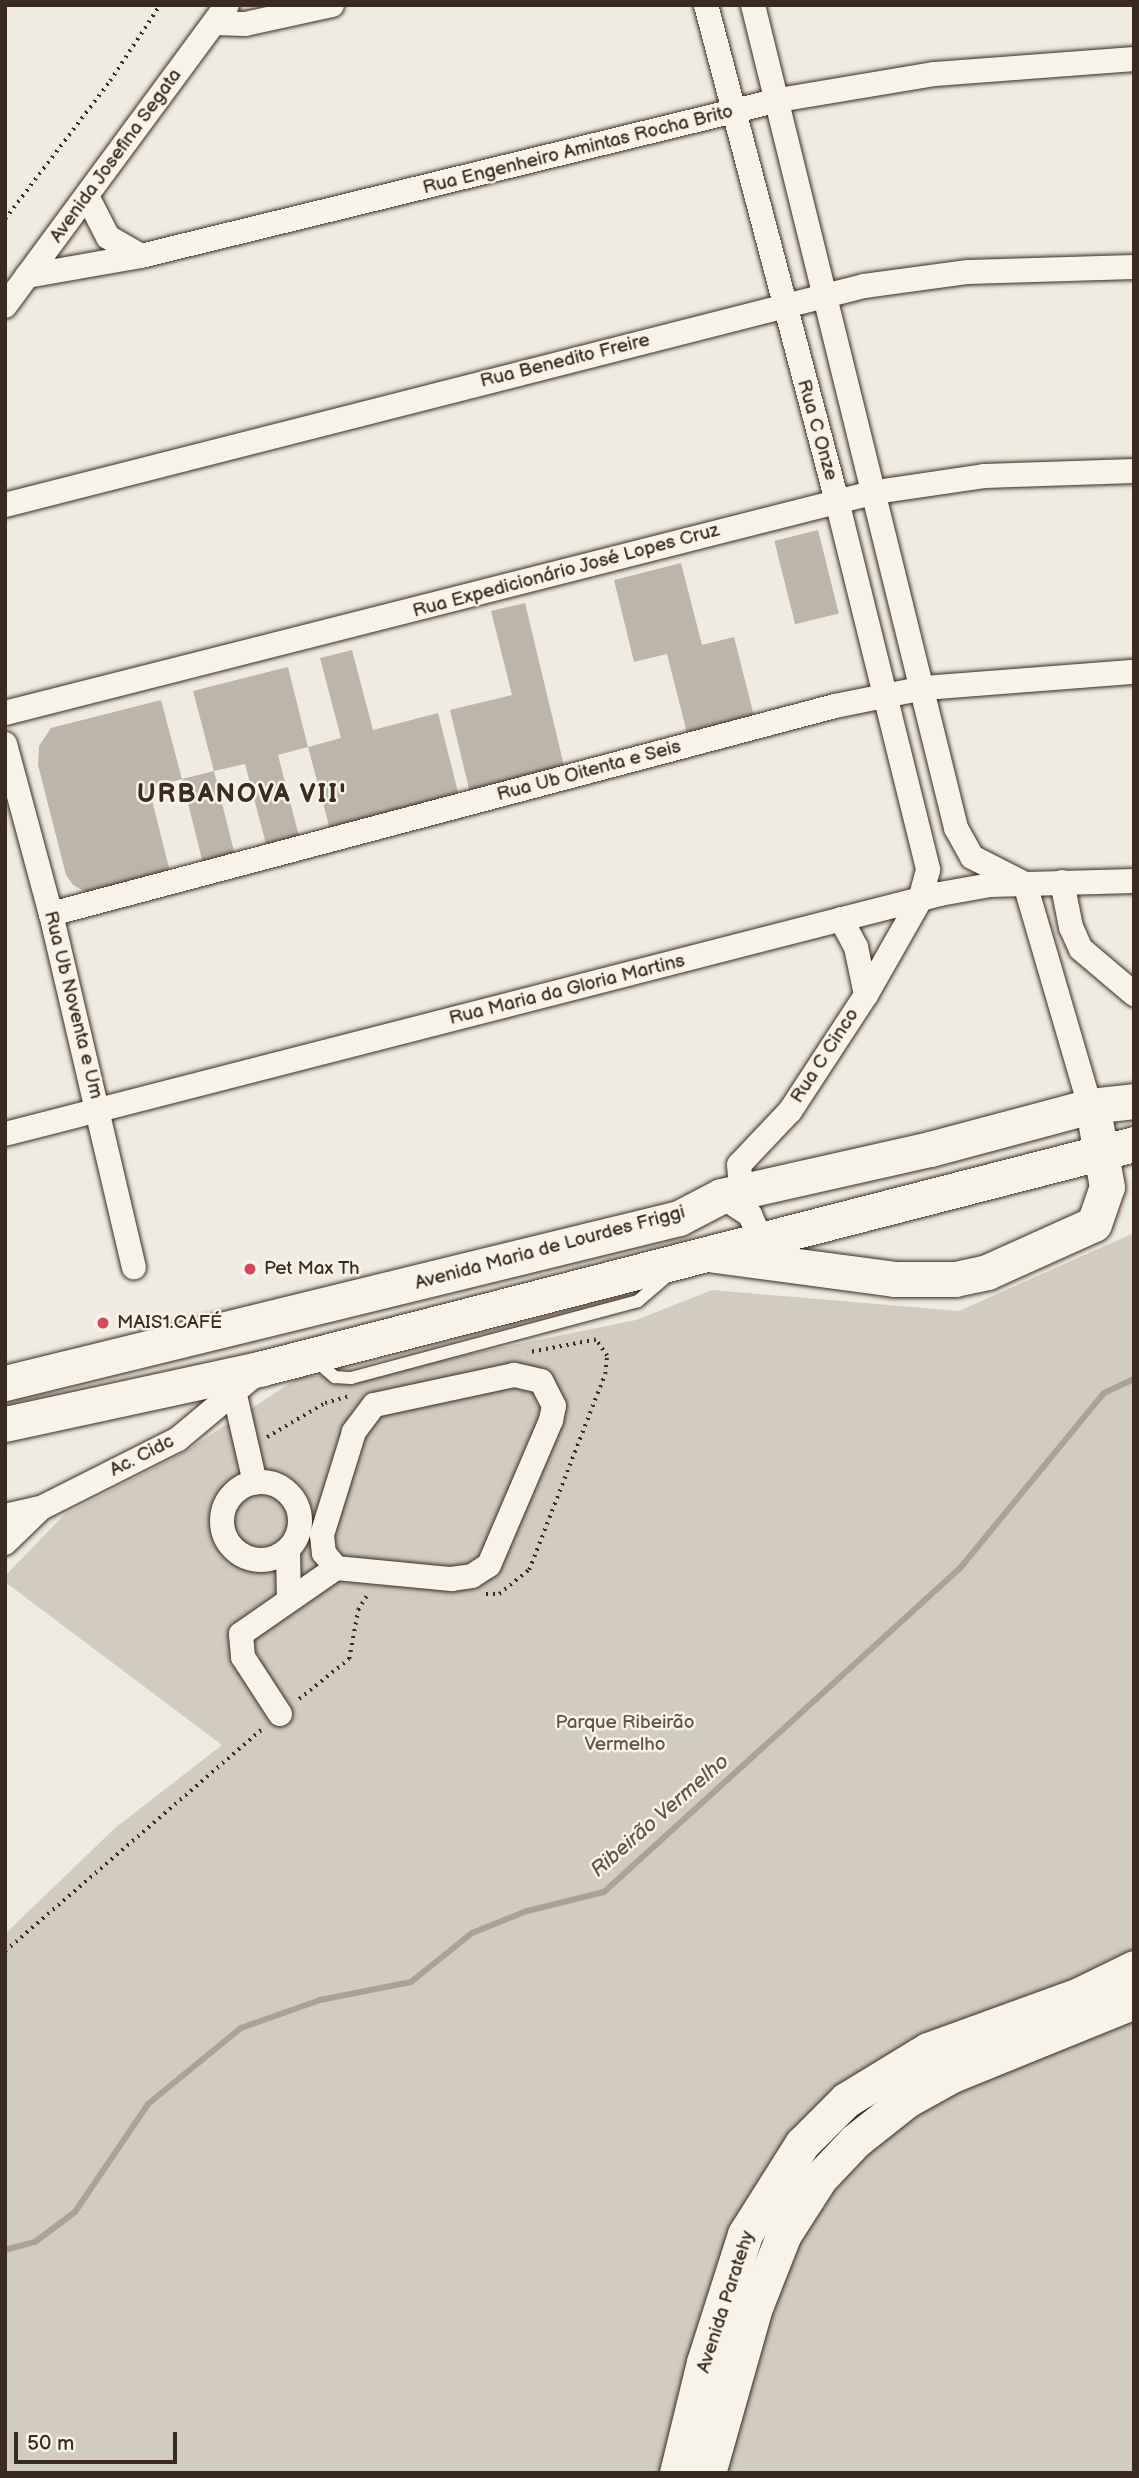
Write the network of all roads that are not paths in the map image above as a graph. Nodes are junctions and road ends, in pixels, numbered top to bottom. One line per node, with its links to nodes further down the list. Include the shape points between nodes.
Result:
1 (706, 5): 7 (street, Rua C Onze)
2 (753, 5): 6 (street)
3 (328, 6): 4 (street, via 245,24)
4 (221, 14): 8 (street, Avenida Josefina Segata)
5 (1134, 59): 6 (street, Rua Engenheiro Amintas Rocha Brito, via 935,74)
6 (779, 100): 7 (street, Rua Engenheiro Amintas Rocha Brito); 12 (street)
7 (734, 112): 9 (street, Rua Engenheiro Amintas Rocha Brito); 14 (street, Rua C Onze)
8 (87, 196): 9 (street, via 107,237); 11 (street, Avenida Josefina Segata)
9 (141, 256): 11 (street, Rua Engenheiro Amintas Rocha Brito)
10 (1134, 267): 12 (street, Rua Benedito Freire, via 968,271)
11 (27, 276): 13 (street, Avenida Josefina Segata)
12 (827, 295): 14 (street, Rua Benedito Freire); 16 (street)
13 (5, 306)
14 (782, 306): 17 (street, Rua C Onze); 18 (street, Rua Benedito Freire)
15 (1134, 471): 16 (street, Rua Expedicionário José Lopes Cruz, via 985,476)
16 (876, 492): 17 (street, Rua Expedicionário José Lopes Cruz); 20 (street)
17 (837, 501): 21 (street, Rua C Onze); 22 (street, Rua Expedicionário José Lopes Cruz)
18 (5, 505)
19 (1134, 671): 20 (street, Rua Ub Oitenta e Seis)
20 (924, 688): 21 (street, Rua Ub Oitenta e Seis); 26 (street, via 947,802 965,849 979,862)
21 (885, 694): 27 (street, Rua C Onze, via 927,856); 28 (street, Rua Ub Oitenta e Seis)
22 (5, 713)
23 (5, 744): 28 (street, Rua Ub Noventa e Um)
24 (1134, 881): 25 (street, Rua Maria da Gloria Martins)
25 (1062, 882): 26 (street, Rua Maria da Gloria Martins); 30 (street, via 1071,927 1081,948)
26 (1025, 884): 27 (street, Rua Maria da Gloria Martins, via 990,885); 33 (street)
27 (920, 900): 29 (street, Rua Maria da Gloria Martins); 31 (street, Rua C Cinco)
28 (51, 914): 34 (street, Rua Ub Noventa e Um)
29 (841, 919): 31 (street, via 856,947); 34 (street, Rua Maria da Gloria Martins)
30 (1134, 994)
31 (866, 995): 37 (street, Rua C Cinco, via 790,1111)
32 (1134, 1101): 33 (street, Avenida Maria de Lourdes Friggi)
33 (1090, 1106): 36 (street); 39 (street, Avenida Maria de Lourdes Friggi, via 966,1140)
34 (99, 1111): 35 (street, Rua Maria da Gloria Martins); 44 (street, Rua Ub Noventa e Um)
35 (5, 1134)
36 (1118, 1146): 41 (street); 42 (street)
37 (739, 1165): 39 (street, Rua C Cinco, via 741,1187); 40 (street, via 696,1196)
38 (1134, 1188): 41 (street)
39 (721, 1196): 40 (street, Avenida Maria de Lourdes Friggi); 42 (street, via 750,1215)
40 (679, 1218): 46 (street, Avenida Maria de Lourdes Friggi)
41 (1094, 1224): 43 (street, via 1027,1257 955,1279 894,1279)
42 (760, 1237): 43 (street)
43 (692, 1256): 45 (street)
44 (134, 1268)
45 (263, 1368): 47 (street, Ac. Cidc); 48 (street)
46 (5, 1383)
47 (234, 1391): 49 (street); 50 (street, Ac. Cidc, via 178,1438)
48 (5, 1424)
49 (255, 1482): 52 (street, via 277,1485 294,1499); 52 (street, via 228,1501 224,1534 246,1558 268,1560)
50 (41, 1508): 51 (street, Ac. Cidc); 53 (street)
51 (5, 1516)
52 (304, 1539): 54 (street); 54 (street, via 354,1432 374,1405 514,1375 528,1375 550,1392 551,1420 489,1565 472,1576 452,1579); 55 (street)
53 (5, 1543)
54 (336, 1568): 55 (street)
55 (289, 1600): 56 (street, via 249,1626 239,1646)
56 (280, 1714)
57 (1134, 1968): 59 (street, Avenida Paratehy, via 1079,1995 928,2050 846,2100 802,2144 746,2234 704,2362)
58 (1134, 2001): 60 (street, Avenida Paratehy, via 952,2075 906,2100 855,2141 820,2178 784,2234 754,2310)
59 (677, 2473)
60 (708, 2473)

